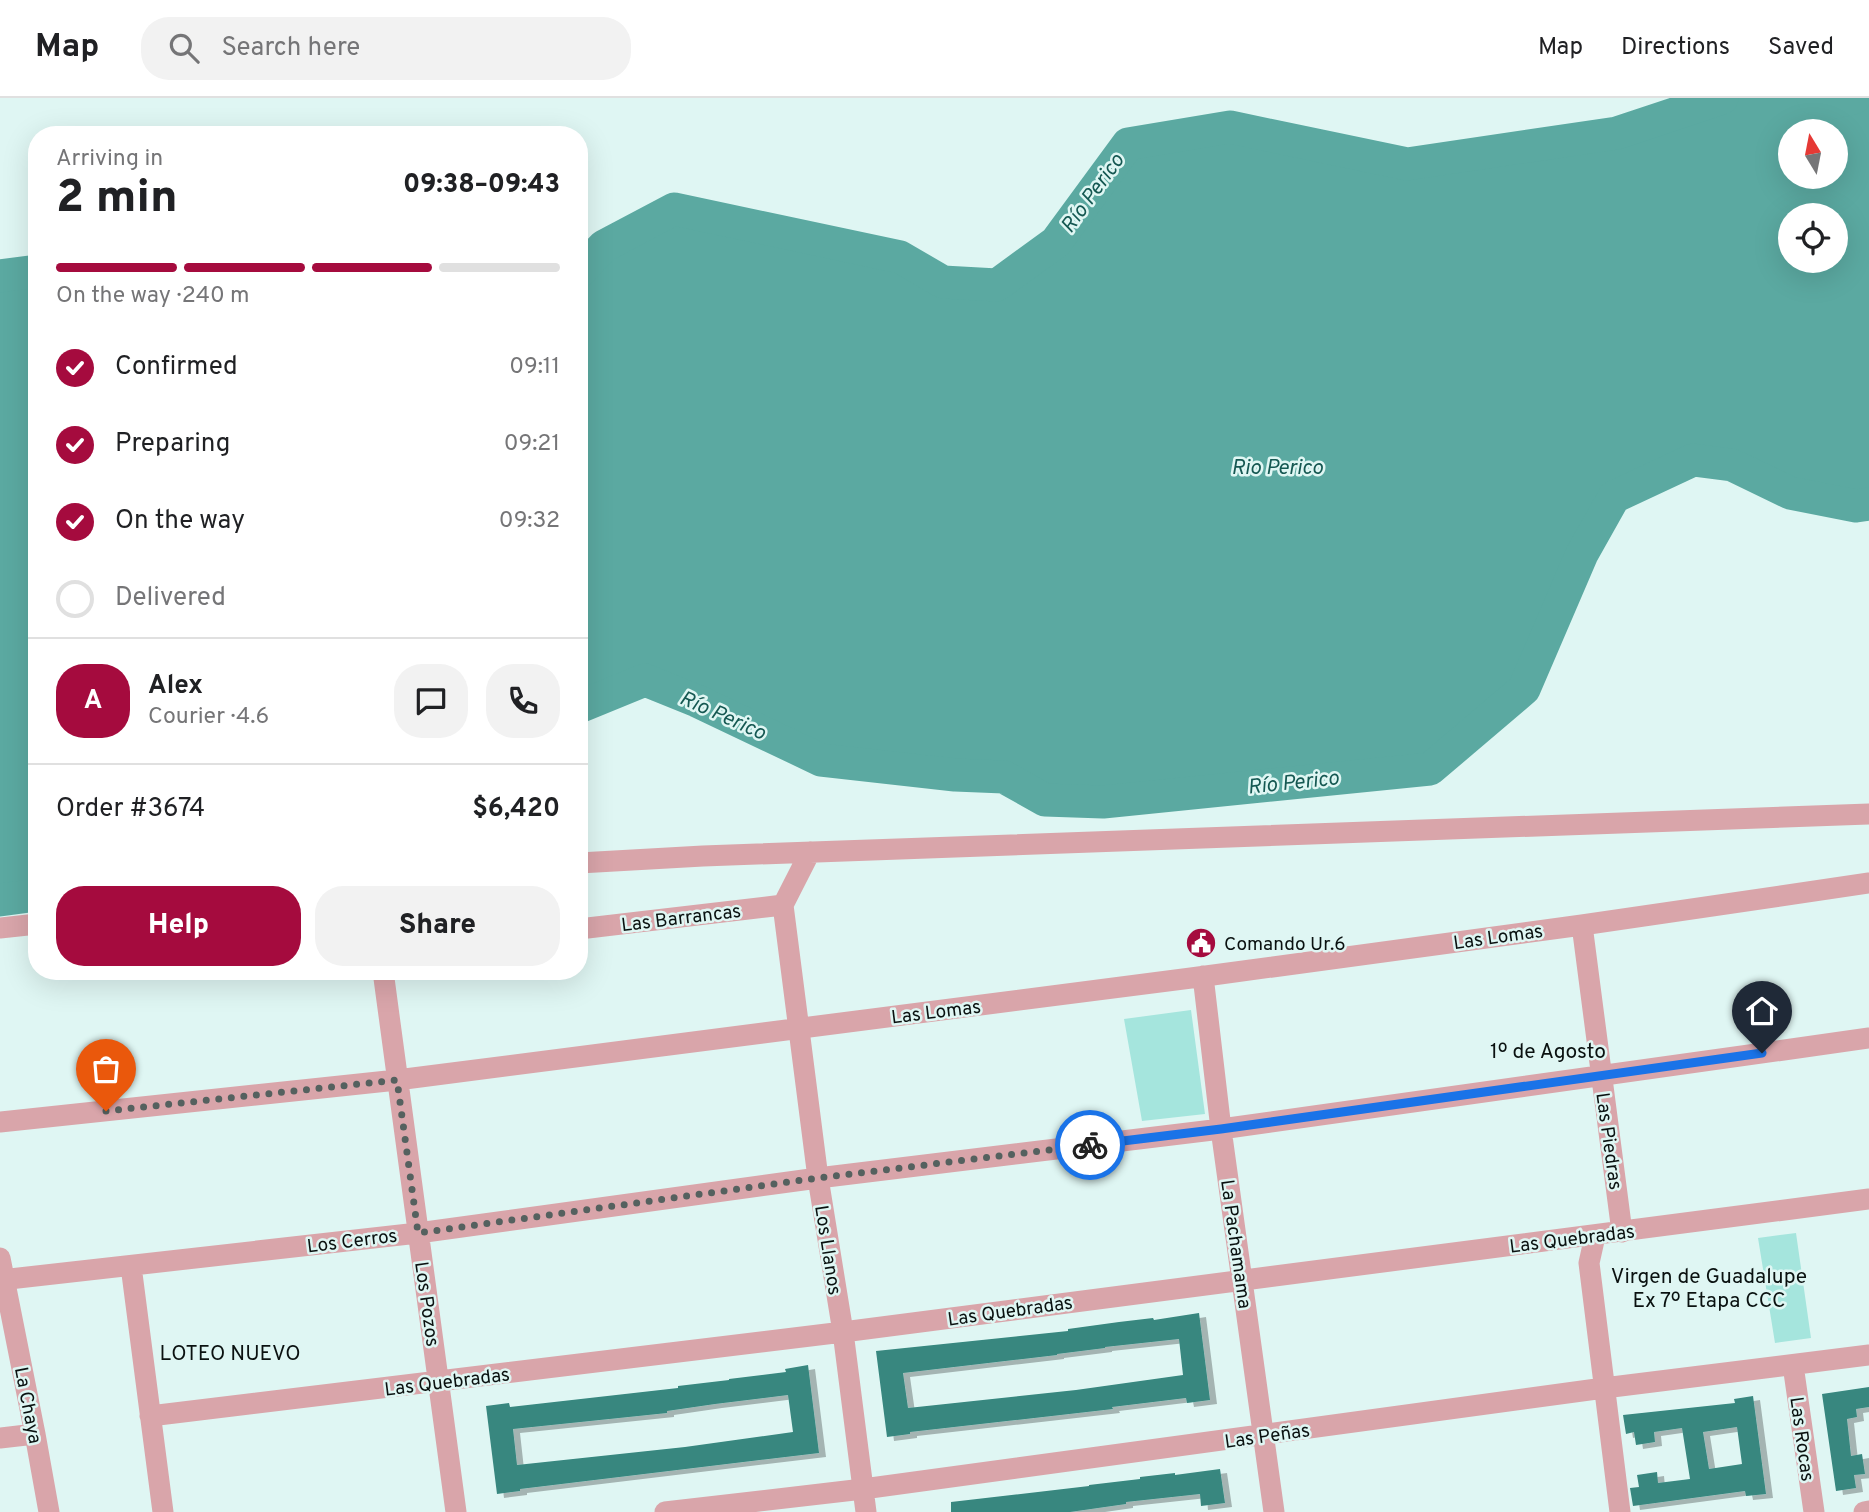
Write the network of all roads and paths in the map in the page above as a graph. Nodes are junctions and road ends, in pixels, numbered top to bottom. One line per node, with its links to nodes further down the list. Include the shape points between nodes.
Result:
1 (1869, 814): 2 (street)
2 (810, 852): 3 (street); 5 (street)
3 (588, 862)
4 (1869, 883): 7 (street, Las Lomas)
5 (783, 905): 9 (street, Las Barrancas); 12 (street, Los Llanos)
6 (28, 925): 8 (street)
7 (1582, 925): 10 (street, Las Lomas); 14 (street, Las Piedras)
8 (0, 928)
9 (588, 928)
10 (1203, 976): 12 (street, Las Lomas); 17 (street, La Pachamama)
11 (384, 980): 15 (street, Los Pozos)
12 (799, 1028): 15 (street, Las Lomas); 18 (street, Los Llanos)
13 (1869, 1038): 14 (street, Los Cerros)
14 (1601, 1075): 17 (street, Los Cerros); 20 (street, Las Piedras)
15 (397, 1080): 16 (street, Las Lomas); 21 (street, Los Pozos)
16 (0, 1122)
17 (1221, 1129): 18 (street, Los Cerros); 25 (street, La Pachamama)
18 (818, 1178): 21 (street, Los Cerros); 27 (street, Los Llanos)
19 (1869, 1199): 20 (street, Las Quebradas)
20 (1622, 1231): 22 (street, Las Quebradas)
21 (418, 1233): 24 (street, Los Cerros); 30 (street, Los Pozos)
22 (1595, 1236): 25 (street, Las Quebradas); 31 (street, via 1589,1263)
23 (0, 1258): 26 (street, La Chaya)
24 (131, 1266): 26 (street, Los Cerros); 32 (street)
25 (1241, 1279): 27 (street, Las Quebradas); 34 (street, La Pachamama)
26 (3, 1280): 33 (street, La Chaya)
27 (843, 1332): 30 (street, Las Quebradas); 36 (street, Los Llanos)
28 (1869, 1355): 29 (street, Las Peñas)
29 (1793, 1365): 31 (street, Las Peñas); 44 (street, Las Rocas)
30 (438, 1382): 32 (street, Las Quebradas); 39 (street, Los Pozos)
31 (1604, 1388): 34 (street, Las Peñas); 43 (street)
32 (150, 1416): 38 (street)
33 (35, 1434): 35 (street); 37 (street, La Chaya)
34 (1264, 1435): 36 (street, Las Peñas); 42 (street, La Pachamama)
35 (0, 1438)
36 (863, 1489): 40 (street, Las Peñas); 41 (street, Los Llanos)
37 (49, 1512)
38 (163, 1512)
39 (456, 1512)
40 (665, 1512)
41 (866, 1512)
42 (1274, 1512)
43 (1620, 1512)
44 (1814, 1512)

